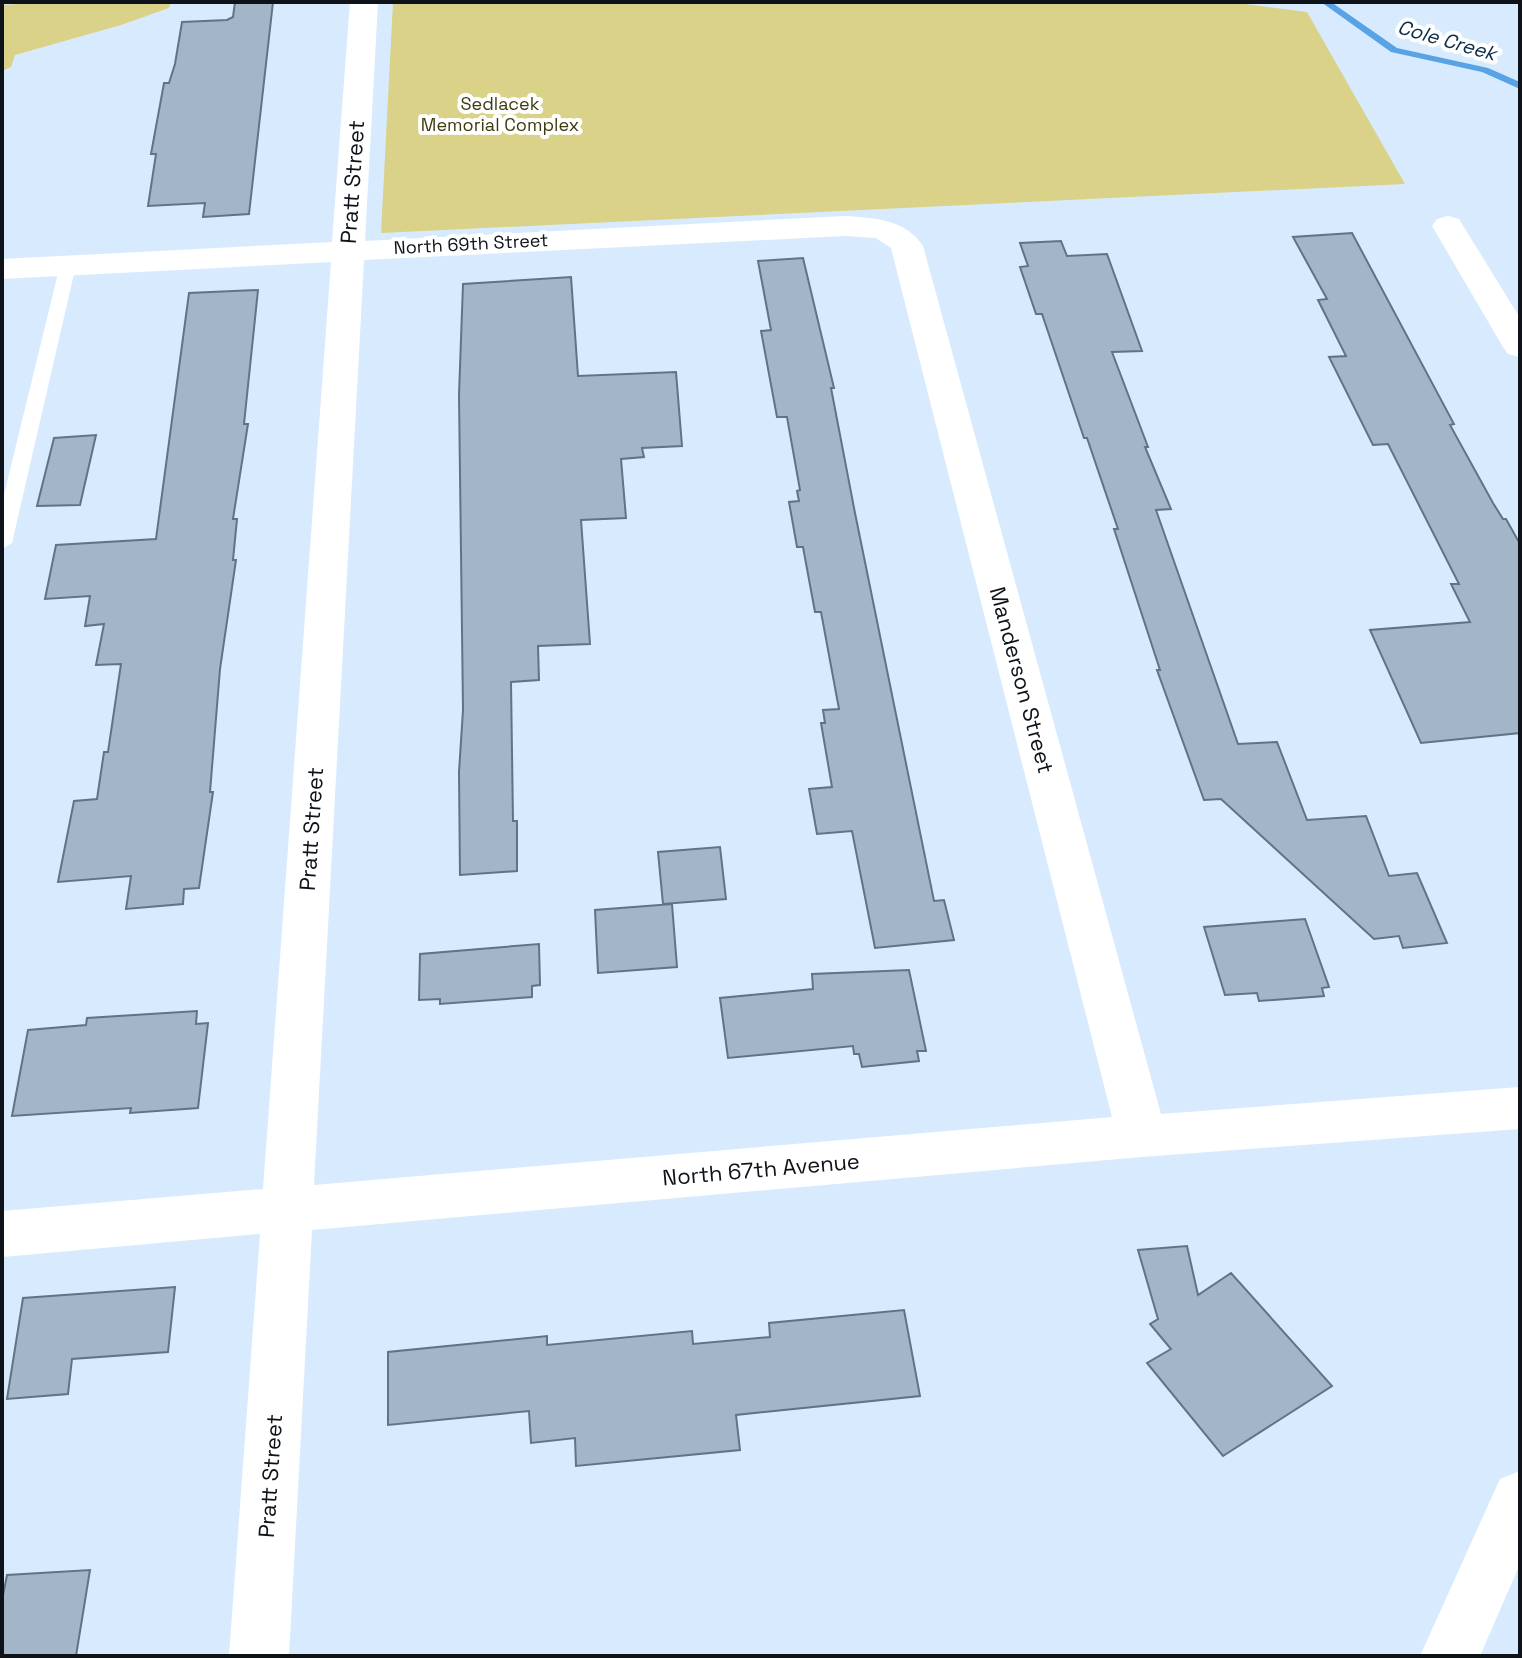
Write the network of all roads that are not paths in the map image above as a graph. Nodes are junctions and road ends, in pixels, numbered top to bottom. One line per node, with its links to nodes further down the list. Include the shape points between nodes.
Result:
1 (364, 2): 4 (street, Pratt Street)
2 (1448, 226): 7 (street)
3 (891, 231): 4 (street, North 69th Street, via 845,226); 10 (street, Manderson Street, via 907,246)
4 (348, 250): 5 (street, North 69th Street); 11 (street, Pratt Street)
5 (68, 265): 6 (street, North 69th Street); 8 (lane)
6 (2, 269)
7 (1520, 347)
8 (2, 543)
9 (1520, 1108): 10 (street, North 67th Avenue)
10 (1142, 1136): 11 (street, North 67th Avenue)
11 (287, 1210): 12 (street, North 67th Avenue); 14 (street, Pratt Street)
12 (2, 1234)
13 (1520, 1498): 15 (street)
14 (259, 1656)
15 (1450, 1656)

